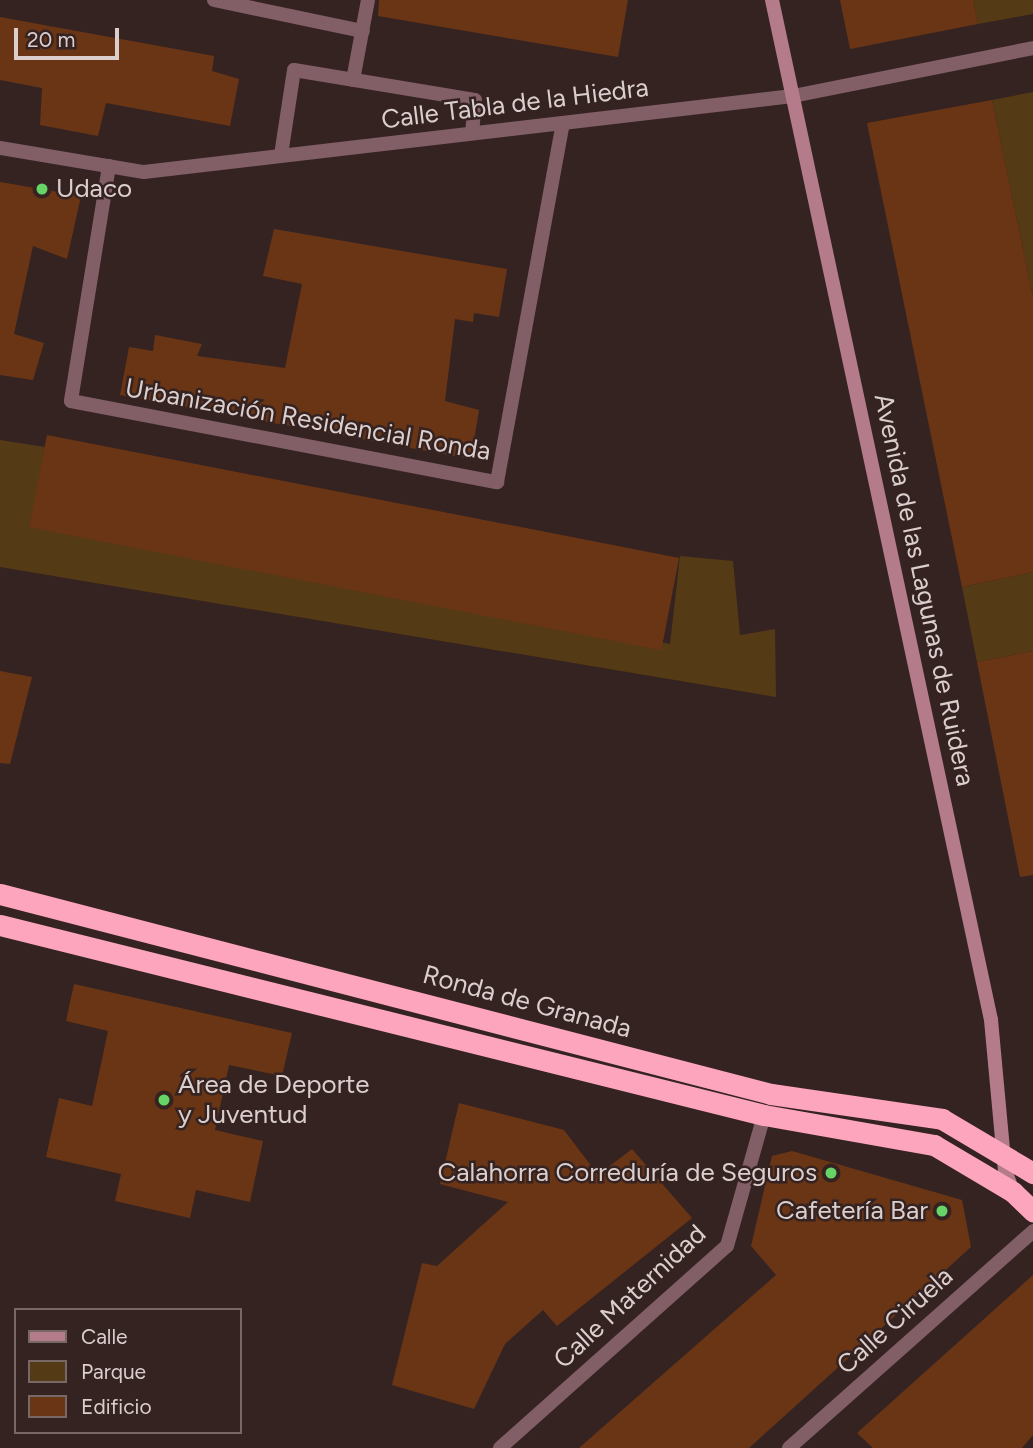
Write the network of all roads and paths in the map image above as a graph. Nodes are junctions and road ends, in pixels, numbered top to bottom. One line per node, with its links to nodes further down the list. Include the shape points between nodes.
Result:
1 (214, 0): 4 (street)
2 (368, 0): 4 (street)
3 (772, 0): 7 (main road, Avenida de las Lagunas de Ruidera)
4 (363, 31): 6 (street)
5 (1033, 48): 7 (street, Calle Tabla de la Hiedra)
6 (353, 80): 9 (street, via 475,100); 11 (street, via 294,70)
7 (793, 96): 8 (street, Calle Tabla de la Hiedra); 16 (main road, Avenida de las Lagunas de Ruidera, via 991,1020)
8 (563, 123): 9 (street, Calle Tabla de la Hiedra); 12 (street, Urbanización Residencial Ronda, via 497,482 71,401)
9 (472, 133): 11 (street, Calle Tabla de la Hiedra)
10 (0, 148): 12 (street, Calle Tabla de la Hiedra)
11 (281, 155): 12 (street, Calle Tabla de la Hiedra, via 144,172)
12 (109, 166)
13 (0, 894): 16 (highway, Ronda de Granada, via 771,1094 942,1119)
14 (0, 925): 15 (highway, Ronda de Granada)
15 (764, 1115): 18 (highway, Ronda de Granada, via 934,1145); 21 (street, Calle Maternidad, via 727,1246)
16 (1003, 1153): 17 (highway, Ronda de Granada); 18 (main road, Avenida de las Lagunas de Ruidera)
17 (1033, 1173)
18 (1013, 1192): 19 (highway, Ronda de Granada)
19 (1033, 1211)
20 (1033, 1231): 22 (street, Calle Ciruela)
21 (500, 1448)
22 (789, 1448)

